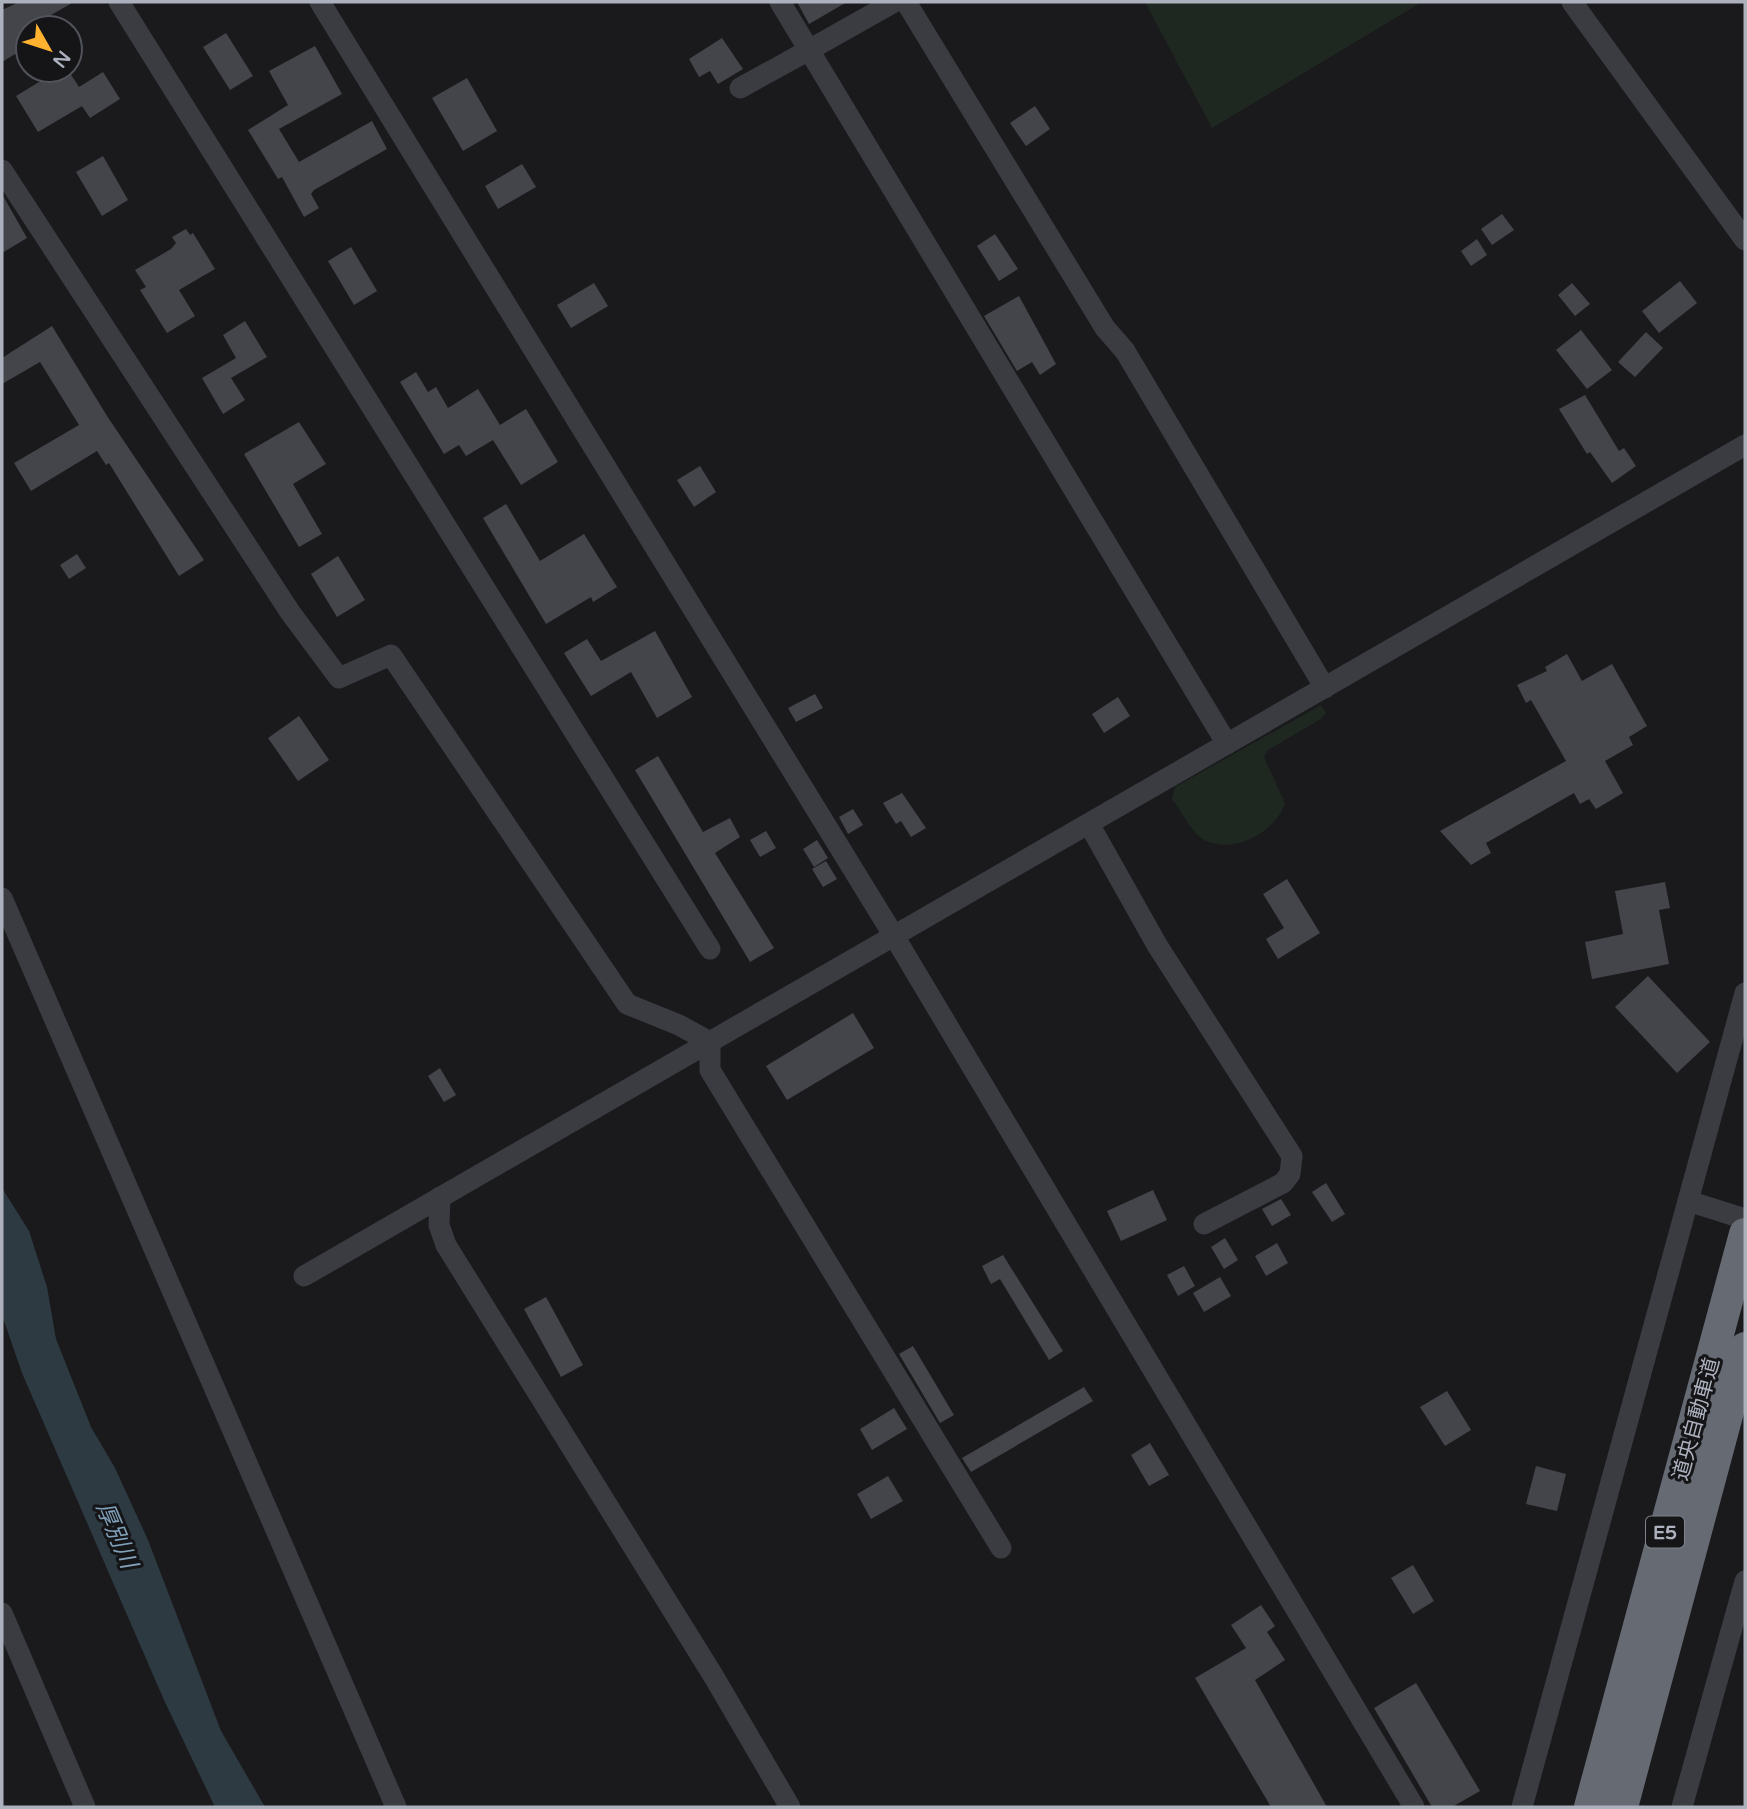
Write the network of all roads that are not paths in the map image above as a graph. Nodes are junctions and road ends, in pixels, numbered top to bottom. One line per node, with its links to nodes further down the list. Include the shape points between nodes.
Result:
1 (119, 2): 17 (street)
2 (320, 2): 16 (street)
3 (780, 2): 7 (street)
4 (894, 2): 7 (street)
5 (906, 2): 12 (street, via 1105,328 1125,351)
6 (1572, 2): 10 (street)
7 (809, 50): 8 (street); 13 (street)
8 (740, 88)
9 (2, 170): 19 (street, via 290,612 339,678 391,655 627,1004)
10 (1745, 240)
11 (1745, 445): 12 (street)
12 (1325, 688): 13 (street)
13 (1227, 744): 14 (street)
14 (1089, 824): 16 (street); 23 (street, via 1157,945 1292,1156 1290,1174 1283,1183)
15 (2, 898): 32 (street)
16 (894, 936): 19 (street); 34 (street)
17 (710, 949)
18 (1745, 993): 21 (street)
19 (710, 1042): 20 (street); 27 (street, via 710,1070)
20 (440, 1197): 25 (street); 33 (street, via 439,1225 446,1245)
21 (1688, 1201): 22 (street); 35 (street)
22 (1745, 1219)
23 (1204, 1224)
24 (1745, 1234): 30 (highway, 道央自動車道 / E5)
25 (304, 1276)
26 (1745, 1348): 30 (highway, 道央自動車道 / E5)
27 (1001, 1548)
28 (1745, 1581): 36 (street)
29 (2, 1613): 31 (street)
30 (1610, 1795)
31 (85, 1807)
32 (396, 1807)
33 (790, 1807)
34 (1414, 1807)
35 (1522, 1807)
36 (1682, 1807)

